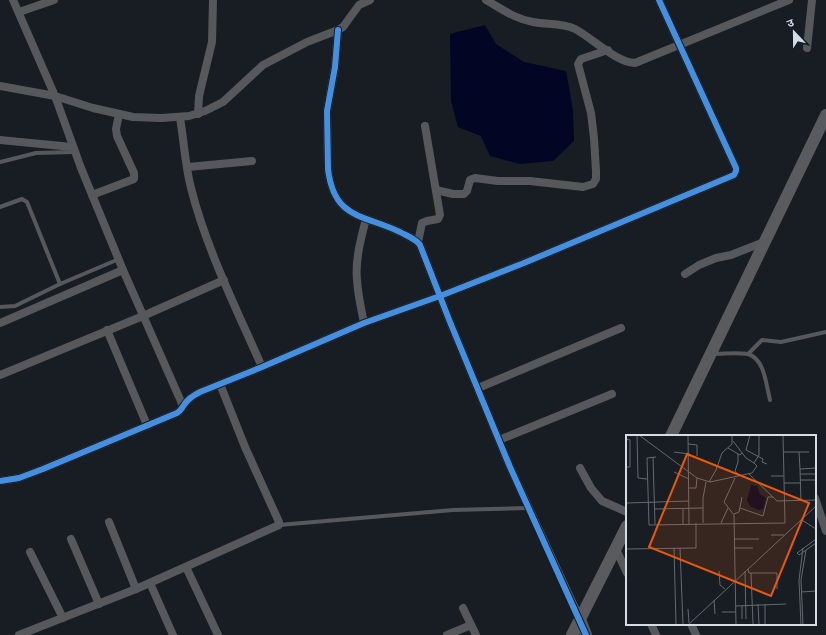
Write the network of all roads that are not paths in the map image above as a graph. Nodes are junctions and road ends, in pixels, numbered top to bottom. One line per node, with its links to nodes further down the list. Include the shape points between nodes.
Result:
1 (13, 0): 11 (street)
2 (54, 0): 11 (street)
3 (213, 0): 19 (street, via 212,42 199,96)
4 (370, 0): 9 (street)
5 (486, 0): 15 (street, via 518,18 539,24 568,26)
6 (660, 0): 13 (street)
7 (789, 0): 10 (street)
8 (812, 0): 14 (street)
9 (358, 3): 12 (street)
10 (773, 3): 13 (street)
11 (19, 12): 17 (street)
12 (338, 30): 19 (street, via 307,42 263,66 228,98); 31 (street, via 335,67 327,111 329,178 334,195 341,205)
13 (680, 45): 15 (street, via 635,63 629,63); 39 (street, via 736,168 734,175)
14 (807, 48)
15 (608, 50): 28 (street, via 581,59 578,64 591,113 596,171 593,184 583,187 475,178 470,180 464,194)
16 (0, 86): 17 (street)
17 (55, 96): 18 (street); 24 (street)
18 (119, 114): 21 (street, via 146,118); 29 (street, via 117,136 135,178)
19 (198, 114): 21 (street)
20 (826, 115): 33 (street)
21 (180, 118): 27 (street)
22 (425, 126): 28 (street)
23 (0, 140): 24 (street)
24 (74, 149): 26 (lane, via 36,153); 29 (street)
25 (252, 161): 27 (street)
26 (0, 162)
27 (188, 167): 37 (street, via 190,186 201,221)
28 (436, 190): 32 (street, via 440,215 438,219 422,223)
29 (92, 195): 34 (street)
30 (0, 207): 38 (lane, via 22,199 27,202)
31 (366, 219): 32 (street); 43 (street, via 360,244 357,276)
32 (418, 242): 39 (street)
33 (764, 242): 36 (street, via 716,258); 47 (street)
34 (119, 259): 35 (street); 38 (lane)
35 (123, 270): 41 (street); 42 (street)
36 (685, 274)
37 (224, 280): 41 (street); 49 (street)
38 (60, 284): 40 (lane, via 15,306)
39 (440, 296): 43 (street); 52 (street)
40 (0, 308)
41 (143, 316): 45 (street); 55 (street)
42 (0, 323)
43 (364, 323): 49 (street)
44 (621, 328): 52 (street)
45 (107, 330): 50 (street); 56 (street)
46 (826, 332): 48 (lane, via 781,342 762,340)
47 (711, 354): 48 (lane); 57 (street)
48 (748, 354): 54 (lane, via 760,364)
49 (262, 367): 51 (street)
50 (0, 375)
51 (220, 384): 55 (street, via 195,394); 65 (street)
52 (478, 388): 58 (street)
53 (612, 394): 58 (street)
54 (770, 400)
55 (183, 406): 56 (street, via 177,413)
56 (147, 426): 60 (street, via 31,474)
57 (671, 435)
58 (499, 440): 62 (street)
59 (580, 468): 63 (street, via 602,501)
60 (0, 481)
61 (816, 501): 67 (street)
62 (529, 508): 65 (lane, via 453,510); 78 (street)
63 (626, 512)
64 (109, 522): 74 (street)
65 (279, 525): 71 (street)
66 (626, 528): 69 (street)
67 (826, 531)
68 (72, 540): 75 (street)
69 (616, 549): 72 (street); 78 (street)
70 (30, 552): 77 (street)
71 (186, 567): 73 (street); 84 (street)
72 (626, 571)
73 (150, 582): 74 (street); 83 (street)
74 (136, 588): 75 (street)
75 (99, 604): 77 (street)
76 (463, 608): 79 (street)
77 (63, 618): 82 (street)
78 (580, 620): 87 (street); 88 (street)
79 (471, 625): 85 (street); 86 (street)
80 (651, 625): 89 (street)
81 (691, 625): 90 (street)
82 (19, 635)
83 (173, 635)
84 (218, 635)
85 (447, 635)
86 (476, 635)
87 (572, 635)
88 (586, 635)
89 (656, 635)
90 (696, 635)

